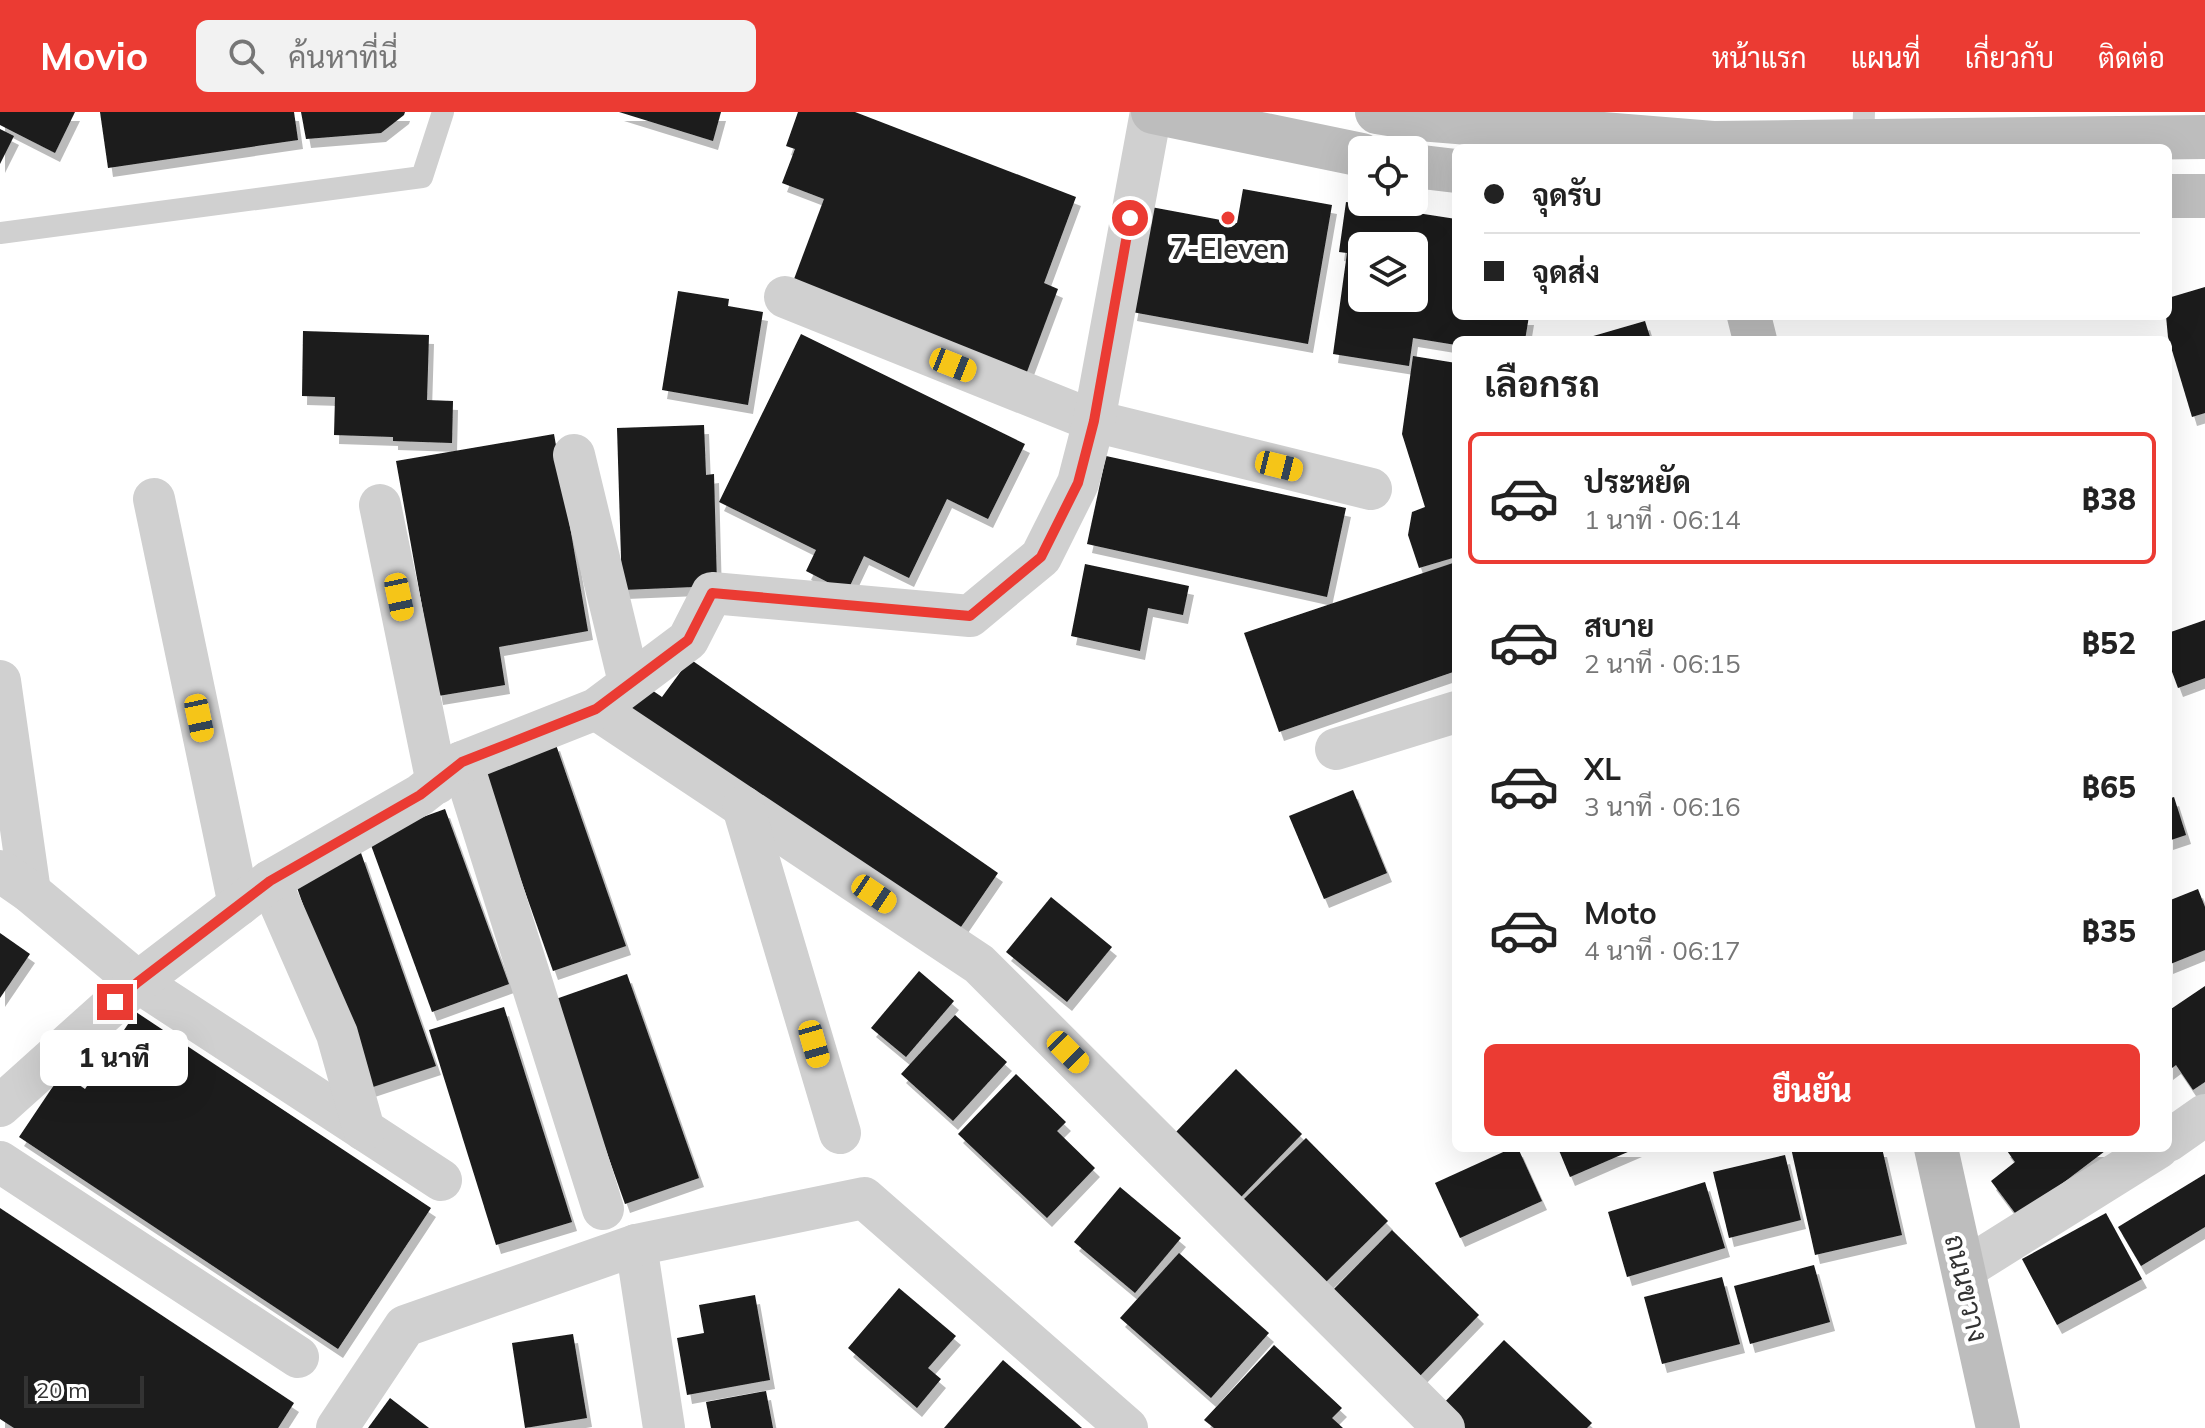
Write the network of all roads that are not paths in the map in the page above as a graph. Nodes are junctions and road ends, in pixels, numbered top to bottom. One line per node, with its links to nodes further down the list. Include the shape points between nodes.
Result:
1 (443, 112): 13 (lane, via 422,177)
2 (1152, 112): 8 (main road); 15 (street)
3 (1385, 113): 6 (main road)
4 (1864, 126): 5 (main road); 7 (main road)
5 (2205, 137)
6 (1693, 144)
7 (1728, 144)
8 (1348, 152)
9 (1428, 168): 10 (main road)
10 (1452, 171)
11 (2172, 196): 12 (main road)
12 (2205, 196)
13 (0, 233)
14 (785, 297): 15 (street)
15 (1094, 421): 17 (street); 21 (street, via 1078,483 1041,557 970,616 712,593 688,640)
16 (574, 455): 21 (street)
17 (1371, 489)
18 (154, 499): 28 (street)
19 (380, 505): 25 (street)
20 (0, 681): 27 (street)
21 (629, 682): 22 (street)
22 (596, 709): 25 (street); 26 (street)
23 (1452, 713): 24 (street)
24 (1336, 749)
25 (450, 772): 28 (street); 39 (street)
26 (743, 807): 33 (street); 46 (street, via 979,964)
27 (15, 882): 29 (street)
28 (254, 893): 29 (street); 32 (street, via 337,1034)
29 (138, 982): 30 (street); 32 (street)
30 (0, 1106)
31 (2205, 1115): 34 (street)
32 (364, 1130): 38 (street)
33 (840, 1133)
34 (2172, 1138)
35 (1937, 1152): 41 (main road, ถนนขวาง)
36 (2152, 1152): 41 (street)
37 (0, 1162): 42 (street)
38 (441, 1180)
39 (603, 1209)
40 (636, 1245): 43 (street, via 405,1326); 44 (street); 45 (street, via 864,1198)
41 (1963, 1270): 47 (main road, ถนนขวาง)
42 (298, 1357)
43 (337, 1428)
44 (664, 1428)
45 (1127, 1428)
46 (1444, 1428)
47 (1998, 1428)

